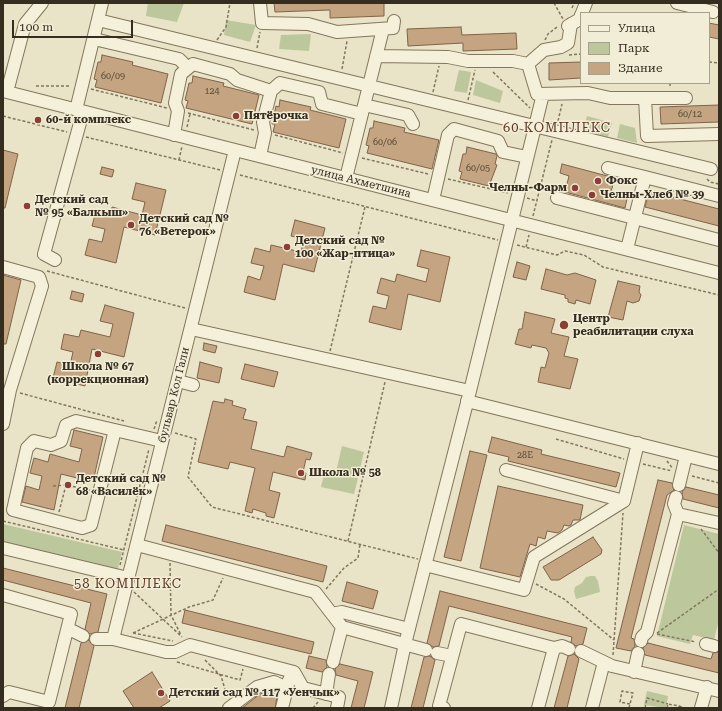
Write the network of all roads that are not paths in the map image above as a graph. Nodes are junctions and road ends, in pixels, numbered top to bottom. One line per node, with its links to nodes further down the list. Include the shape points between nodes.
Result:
1 (42, 3): 16 (street, via 25,24)
2 (102, 3): 7 (street)
3 (260, 3): 9 (street, via 262,23 308,24 337,32)
4 (677, 3): 5 (street)
5 (716, 9)
6 (580, 19): 12 (street, via 568,24 568,43 544,50)
7 (98, 20): 10 (street); 14 (street)
8 (394, 21): 9 (street, via 393,28)
9 (383, 29): 11 (street)
10 (94, 39): 13 (street, via 179,59); 21 (street, via 82,86)
11 (376, 56): 12 (street, via 441,57 468,61 513,60); 14 (street)
12 (528, 64): 17 (street, via 537,94)
13 (188, 68): 15 (street, via 193,64 230,74 237,80); 25 (street, via 182,74 175,103 178,111)
14 (369, 85): 20 (street); 22 (street, via 465,109)
15 (271, 91): 20 (street, via 280,83 319,92 322,104); 27 (street, via 263,122 265,133)
16 (5, 92): 21 (street, улица Ахметшина)
17 (543, 94): 18 (street, via 588,93 610,98); 22 (street)
18 (645, 98): 19 (street); 24 (street, via 647,136)
19 (686, 98)
20 (363, 110): 23 (street, via 408,115); 32 (street)
21 (80, 111): 25 (street, улица Ахметшина); 40 (street, via 77,134 67,156 44,254)
22 (536, 120): 28 (street); 30 (street, via 555,131)
23 (413, 124)
24 (719, 134)
25 (174, 135): 26 (street, улица Ахметшина)
26 (235, 150): 27 (street, улица Ахметшина); 43 (street, бульвар Кол Гали)
27 (260, 156): 32 (street, улица Ахметшина)
28 (527, 157): 35 (street, via 503,152 498,141 454,129 448,135); 37 (street)
29 (608, 168): 31 (street)
30 (711, 168)
31 (645, 177): 33 (street); 36 (street)
32 (346, 178): 35 (street, улица Ахметшина)
33 (719, 196)
34 (557, 198): 36 (street)
35 (433, 200): 37 (street, улица Ахметшина)
36 (635, 218): 38 (street); 39 (street)
37 (512, 220): 39 (street, улица Ахметшина); 47 (street)
38 (719, 240)
39 (627, 249): 42 (street, улица Ахметшина)
40 (55, 260)
41 (3, 267): 46 (street, via 39,277 42,286)
42 (719, 273)
43 (191, 329): 44 (street, бульвар Кол Гали); 47 (street, via 387,373)
44 (178, 381): 45 (street); 51 (street, бульвар Кол Гали)
45 (193, 385)
46 (6, 389): 48 (street)
47 (469, 396): 52 (street); 62 (street)
48 (5, 404): 49 (street)
49 (3, 424)
50 (115, 430): 51 (street); 57 (street, via 76,421 66,426 61,441 51,445 34,442 27,448); 57 (street, via 91,526 82,528)
51 (160, 434): 60 (street, бульвар Кол Гали)
52 (638, 443): 53 (street); 56 (street)
53 (686, 456): 54 (street); 58 (street, via 674,504)
54 (719, 464)
55 (506, 470): 56 (street)
56 (624, 501): 62 (street, via 534,557 524,590)
57 (8, 509)
58 (678, 514): 59 (street); 70 (street)
59 (719, 523)
60 (136, 546): 63 (street, бульвар Кол Гали); 65 (street, via 315,592)
61 (3, 548): 63 (street)
62 (426, 563): 68 (street)
63 (128, 578): 69 (street, бульвар Кол Гали)
64 (3, 595): 67 (street, via 72,614)
65 (332, 614): 66 (street); 68 (street, via 342,612)
66 (342, 627): 73 (street); 83 (street)
67 (68, 629): 71 (street); 85 (street)
68 (409, 629): 73 (street)
69 (114, 634): 72 (street); 78 (street, via 166,652 175,652 186,641)
70 (648, 635)
71 (83, 636)
72 (96, 639)
73 (405, 644): 76 (street); 89 (street)
74 (554, 648): 76 (street, via 461,624); 77 (street, via 562,646); 91 (street)
75 (638, 653): 79 (street)
76 (452, 656): 90 (street, via 439,706)
77 (608, 664): 79 (street); 92 (street)
78 (291, 672): 81 (street); 83 (street, via 294,672 303,688)
79 (634, 672): 80 (street)
80 (707, 687): 82 (street); 93 (street)
81 (287, 688): 86 (street, via 274,682 257,687); 87 (street)
82 (719, 691)
83 (326, 694): 88 (street, via 339,697)
84 (3, 696): 85 (street, via 9,692)
85 (51, 705)
86 (229, 708)
87 (282, 708)
88 (337, 708)
89 (391, 708)
90 (444, 708)
91 (538, 708)
92 (592, 708)
93 (701, 708)

